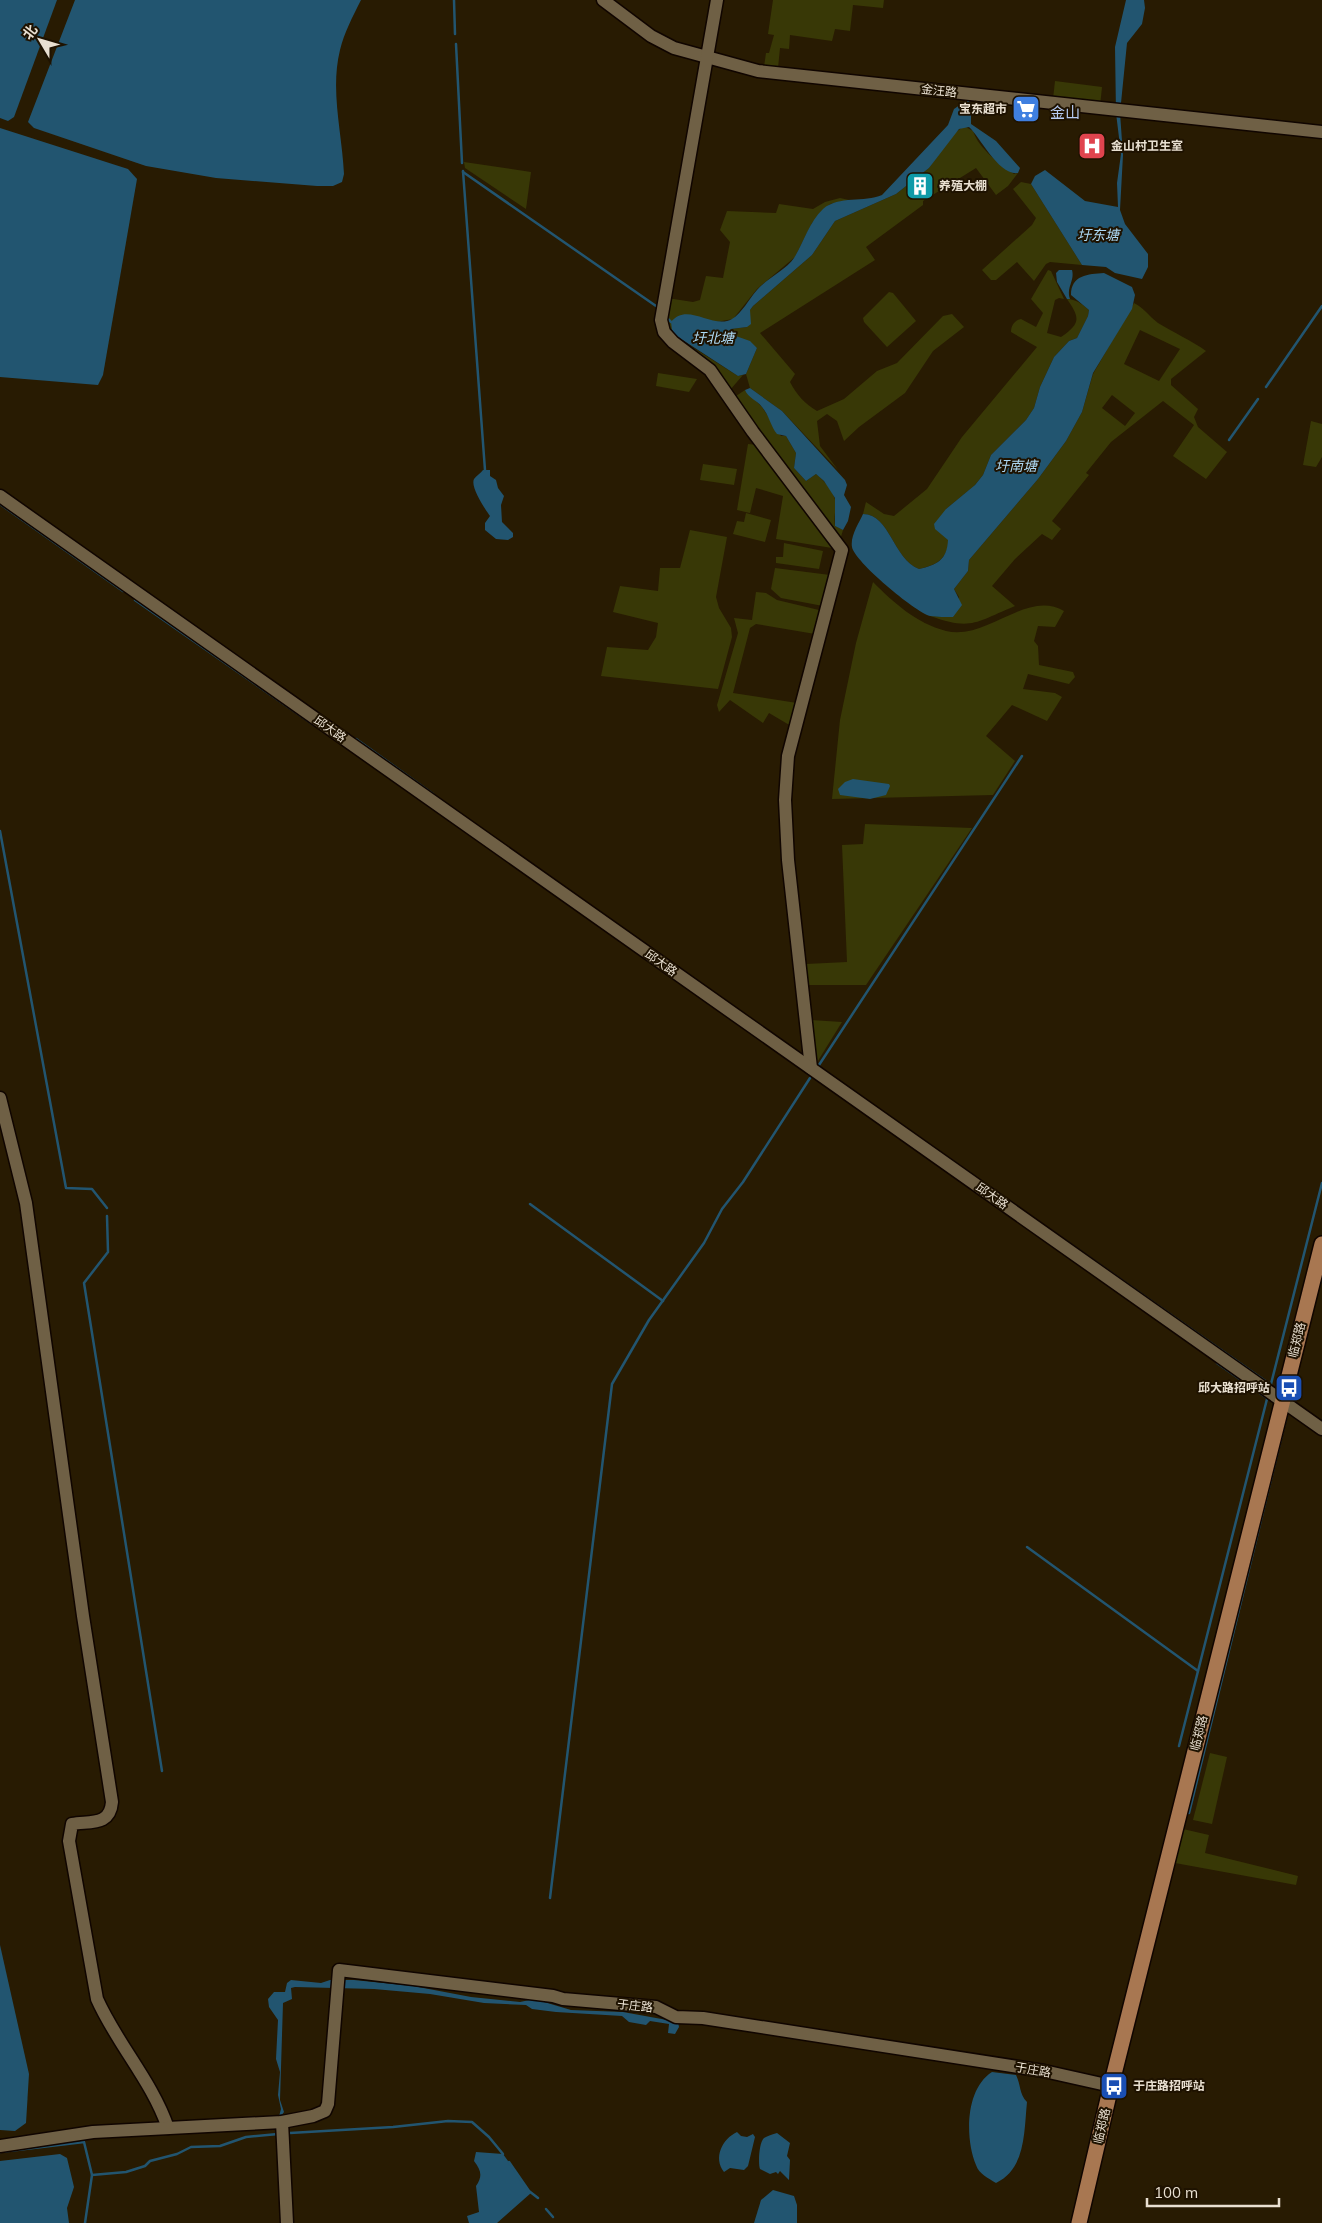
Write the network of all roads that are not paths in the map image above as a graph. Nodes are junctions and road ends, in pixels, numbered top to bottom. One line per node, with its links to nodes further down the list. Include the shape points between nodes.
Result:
1 (603, 0): 3 (street, 金汪路, via 651,36 674,48)
2 (717, 0): 3 (street)
3 (707, 57): 4 (street, 金汪路, via 758,71); 6 (street, via 661,328 673,342 710,370 758,440 842,550 788,756 785,800 788,860)
4 (1322, 132)
5 (0, 496): 6 (street, 邱大路)
6 (811, 1068): 9 (street, 邱大路)
7 (0, 1098): 13 (street, via 26,1203 112,1802 109,1816 104,1820 72,1824 69,1840 97,1999 107,2022 154,2094)
8 (1322, 1244): 9 (main road, 临郑路)
9 (1282, 1401): 10 (street, 邱大路); 11 (main road, 临郑路)
10 (1322, 1429)
11 (1111, 2086): 12 (street, 于庄路, via 1044,2071 702,2018 676,2017 656,2007 563,1999 339,1970 328,2104 324,2111 313,2116); 16 (main road, 临郑路)
12 (282, 2122): 13 (street); 15 (street)
13 (168, 2128): 14 (street, via 93,2132)
14 (0, 2146)
15 (287, 2223)
16 (1079, 2223)

